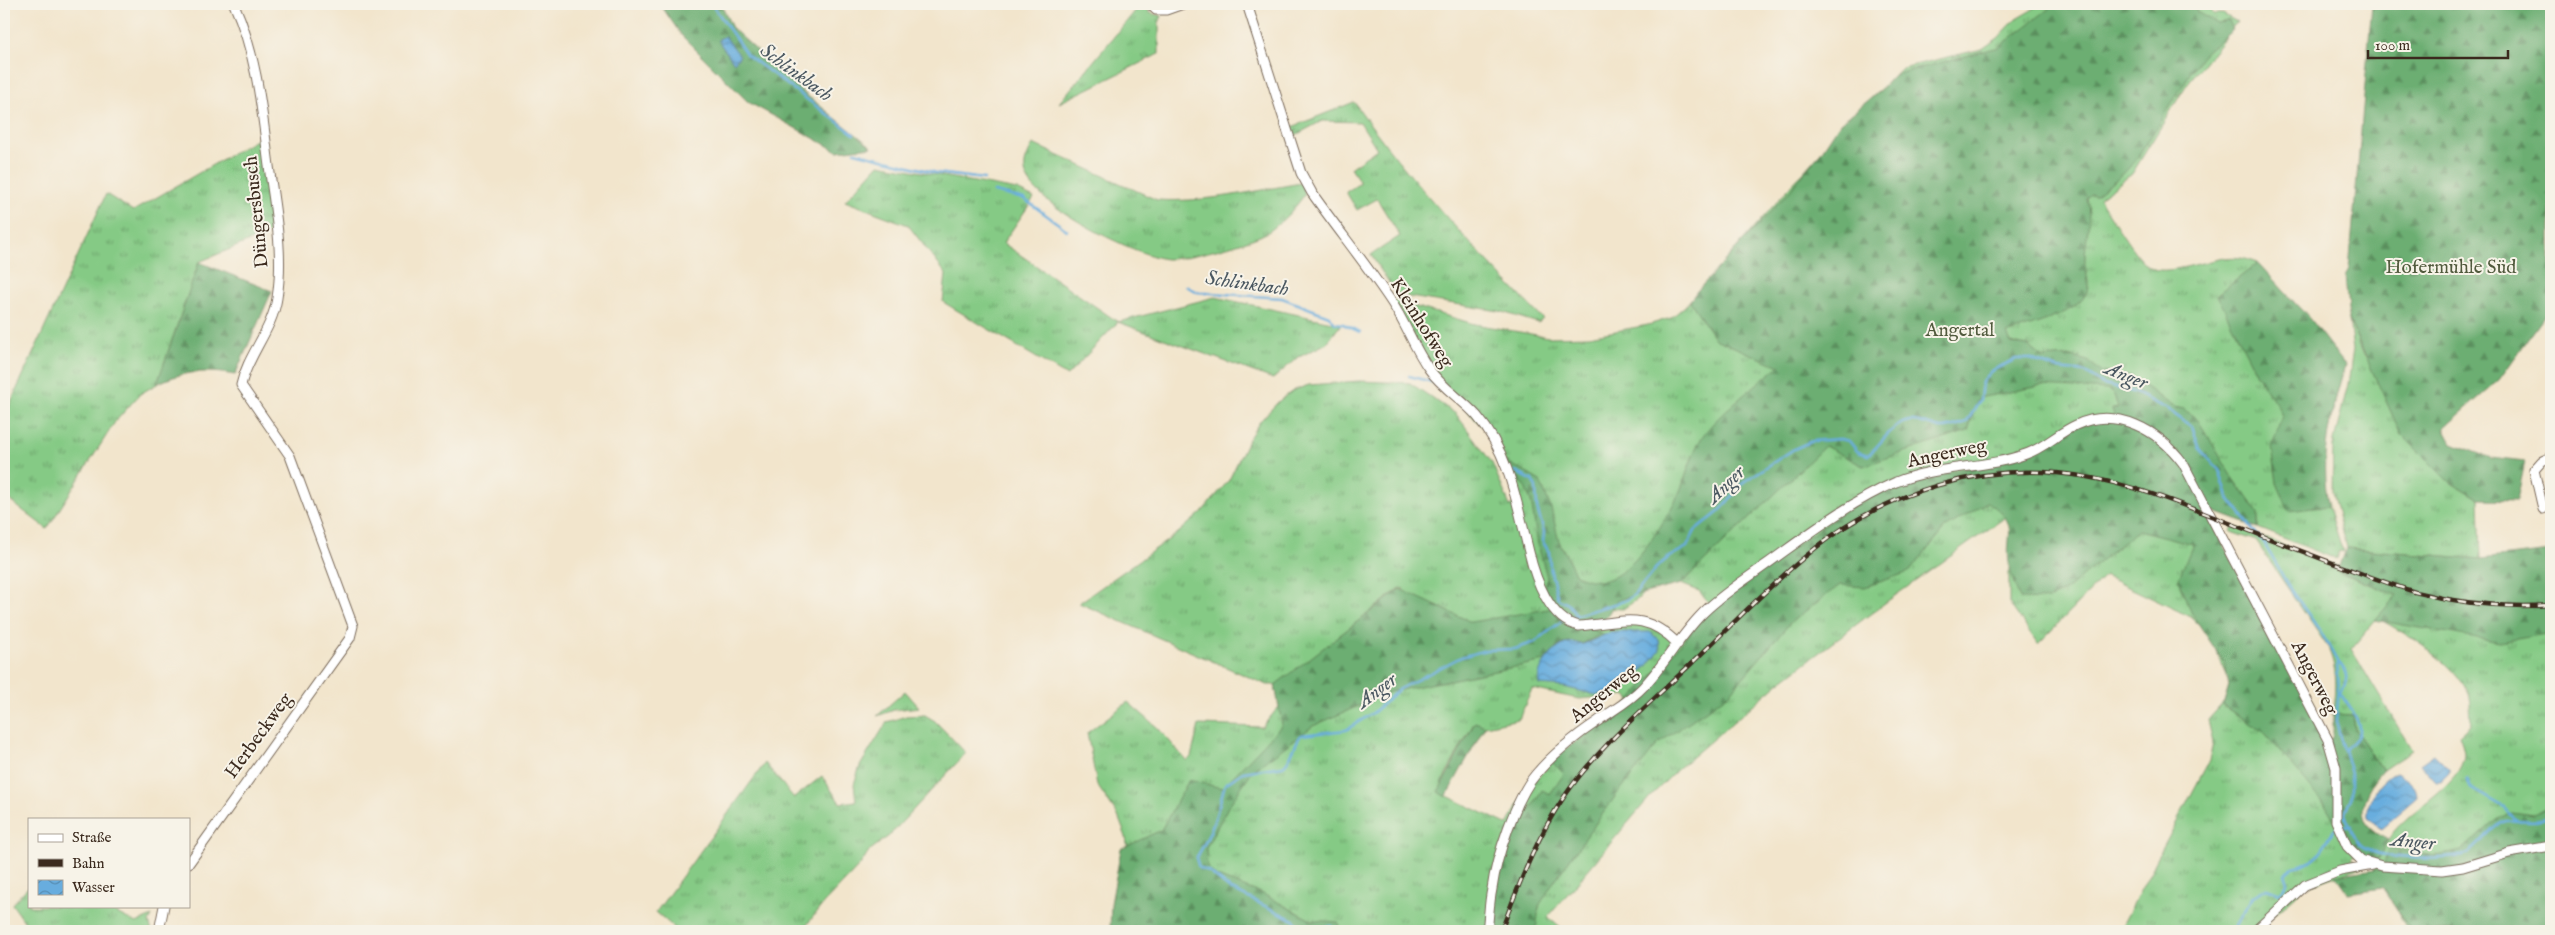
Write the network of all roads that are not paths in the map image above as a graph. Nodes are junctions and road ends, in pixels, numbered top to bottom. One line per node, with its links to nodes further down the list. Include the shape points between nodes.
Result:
1 (234, 4): 7 (street, Düngersbusch, via 253,56 281,252 272,322 244,374 242,385 290,456)
2 (1150, 4): 3 (street, via 1156,10)
3 (1183, 4)
4 (1247, 4): 8 (street, Kleinhofweg, via 1301,174 1392,304 1432,374 1476,414 1488,430 1501,455 1516,498 1539,586 1559,616 1568,624 1579,626 1646,621 1657,625)
5 (2551, 457): 6 (street, via 2534,470)
6 (2543, 509)
7 (353, 626): 11 (street, Herbeckweg, via 350,638)
8 (1678, 644): 10 (street, Angerweg, via 1699,617 1718,600 1806,535 1867,496 1929,472 2025,455 2086,422 2113,419 2130,423 2150,431 2165,442 2183,463 2279,644 2334,756 2336,821); 16 (street, Angerweg, via 1644,686 1562,750 1526,788 1496,869)
9 (2551, 846): 12 (street, via 2442,870)
10 (2352, 854): 12 (street); 13 (street)
11 (190, 862)
12 (2376, 865): 13 (street)
13 (2340, 871): 17 (street, via 2305,885)
14 (164, 908): 15 (street)
15 (159, 931)
16 (1487, 931)
17 (2255, 931)

